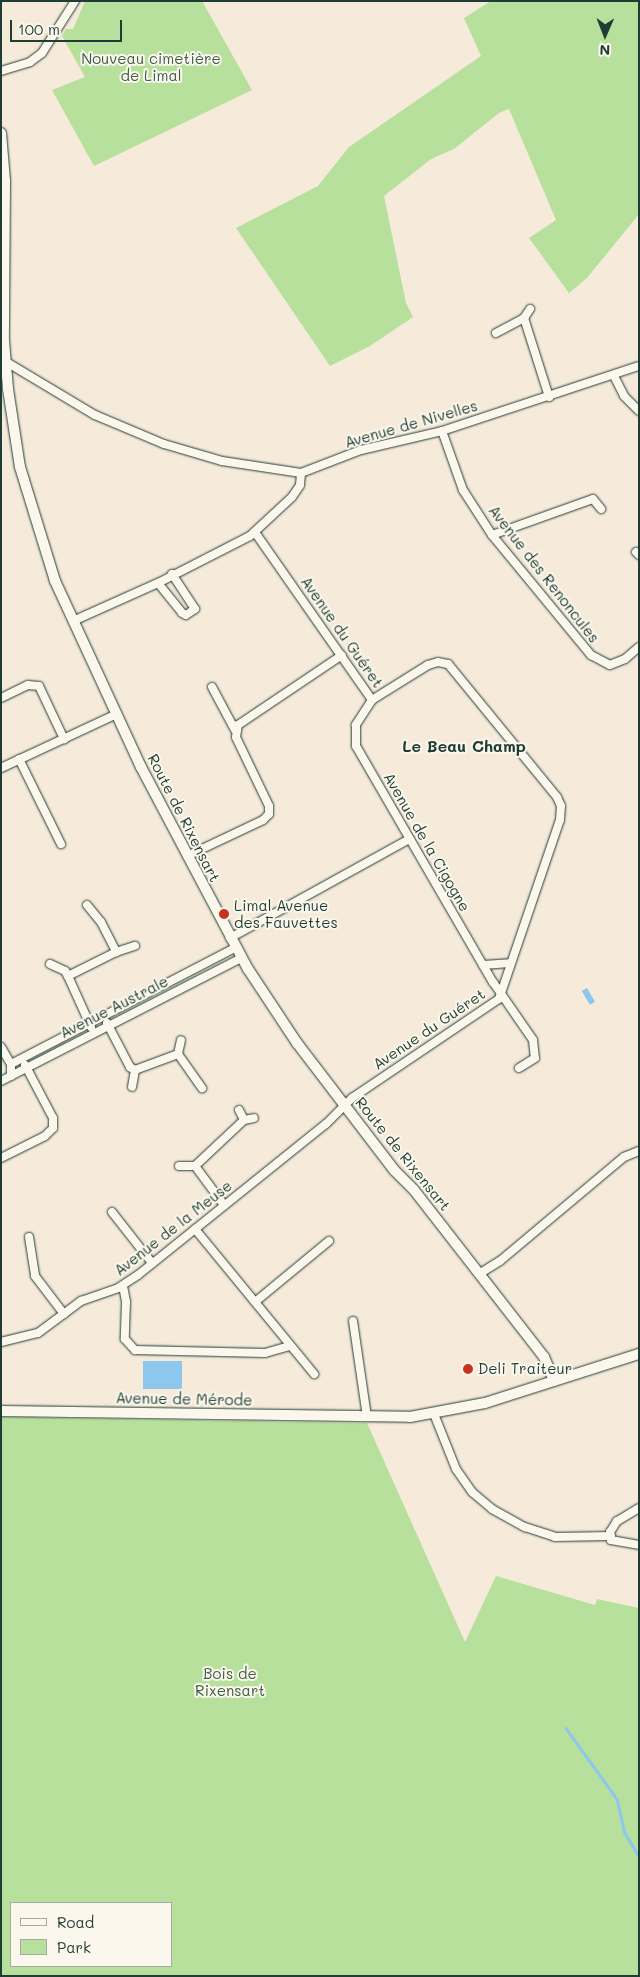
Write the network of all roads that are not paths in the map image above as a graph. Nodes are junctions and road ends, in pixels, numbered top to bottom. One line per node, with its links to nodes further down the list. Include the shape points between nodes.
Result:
1 (75, 1): 2 (street, via 42,53 30,62)
2 (1, 72)
3 (1, 134): 4 (street, Route de Rixensart)
4 (2, 151): 8 (street, Route de Rixensart)
5 (530, 309): 6 (street)
6 (524, 318): 7 (street); 11 (street)
7 (496, 333)
8 (3, 360): 14 (street, Avenue de Nivelles, via 95,415 164,444 222,462); 20 (street, Route de Rixensart, via 20,468 43,546)
9 (639, 366): 10 (street, Avenue de Nivelles)
10 (614, 376): 11 (street, Avenue de Nivelles); 12 (street, via 624,396)
11 (549, 397): 13 (street, Avenue de Nivelles)
12 (639, 411)
13 (442, 431): 14 (street, Avenue de Nivelles, via 361,450); 17 (street, Avenue des Renoncules, via 463,490)
14 (301, 473): 16 (street, via 300,485 292,497)
15 (601, 509): 17 (street, via 593,499)
16 (255, 532): 18 (street); 22 (street, Avenue du Guéret)
17 (492, 535): 21 (street, Avenue des Renoncules, via 591,656 610,664 625,659)
18 (172, 574): 19 (street); 19 (street, via 195,609 186,615)
19 (158, 583): 20 (street)
20 (73, 621): 26 (street, Route de Rixensart)
21 (639, 647)
22 (342, 656): 25 (street, Avenue du Guéret); 27 (street)
23 (212, 687): 27 (street)
24 (1, 698): 28 (street, via 28,685 39,686)
25 (372, 700): 31 (street, Avenue de la Cigogne, via 356,725 356,746); 40 (street, Avenue du Guéret, via 428,665 448,664 559,801 560,820)
26 (117, 714): 28 (street); 33 (street, Route de Rixensart, via 140,767)
27 (235, 730): 33 (street, via 269,806 268,814 263,820)
28 (64, 739): 29 (street)
29 (19, 759): 30 (street); 32 (street)
30 (1, 768)
31 (409, 839): 35 (street); 42 (street, Avenue de la Cigogne)
32 (61, 844)
33 (187, 856): 35 (street, Route de Rixensart)
34 (87, 905): 38 (street, via 101,922)
35 (230, 938): 37 (street, Route de Rixensart)
36 (135, 946): 38 (street)
37 (235, 948): 39 (street, Route de Rixensart); 45 (street, Avenue Australe)
38 (116, 952): 43 (street)
39 (241, 958): 47 (street, Avenue Australe); 61 (street, Route de Rixensart, via 277,1014)
40 (510, 963): 42 (street, Avenue du Guéret); 44 (street, Avenue du Guéret)
41 (50, 964): 43 (street, via 64,970)
42 (483, 965): 44 (street, Avenue de la Cigogne)
43 (68, 976): 46 (street)
44 (502, 995): 54 (street, Avenue de la Cigogne, via 536,1050 534,1058); 61 (street, Avenue du Guéret, via 490,1007 352,1098)
45 (104, 1016): 46 (street, Avenue Australe); 47 (street)
46 (90, 1024): 48 (street); 52 (street, Avenue Australe)
47 (109, 1026): 48 (street, Avenue Australe); 56 (street, via 130,1067)
48 (94, 1034): 55 (street, Avenue Australe)
49 (181, 1040): 51 (street)
50 (1, 1047): 53 (street)
51 (178, 1054): 56 (street); 60 (street)
52 (22, 1060): 53 (street, Avenue Australe); 55 (street)
53 (11, 1064): 57 (street)
54 (519, 1068)
55 (26, 1069): 57 (street, Avenue Australe); 66 (street, via 53,1118 53,1128 45,1136)
56 (135, 1070): 59 (street)
57 (11, 1076): 58 (street, Avenue Australe)
58 (1, 1081)
59 (132, 1088)
60 (202, 1088)
61 (346, 1106): 69 (street, Avenue de la Meuse); 75 (street, Route de Rixensart)
62 (239, 1110): 64 (street)
63 (254, 1118): 64 (street)
64 (244, 1120): 68 (street)
65 (639, 1151): 75 (street, via 624,1157)
66 (1, 1158)
67 (179, 1166): 68 (street)
68 (195, 1166): 69 (street)
69 (224, 1205): 71 (street, Avenue de la Meuse)
70 (112, 1212): 74 (street)
71 (195, 1229): 74 (street, Avenue de la Meuse); 77 (street)
72 (29, 1237): 78 (street, via 35,1276)
73 (329, 1241): 77 (street)
74 (152, 1263): 76 (street, Avenue de la Meuse)
75 (479, 1274): 84 (street, Route de Rixensart, via 544,1358)
76 (123, 1286): 78 (street, Avenue de la Meuse, via 86,1298); 81 (street, via 125,1339 135,1350 271,1352)
77 (255, 1302): 81 (street)
78 (64, 1314): 80 (street, Avenue de la Meuse, via 38,1334)
79 (353, 1321): 87 (street)
80 (1, 1342)
81 (290, 1346): 83 (street)
82 (639, 1354): 84 (street, Avenue de Mérode)
83 (314, 1374)
84 (554, 1381): 86 (street, Avenue de Mérode, via 485,1403)
85 (1, 1410): 87 (street, Avenue de Mérode)
86 (434, 1414): 87 (street, Avenue de Mérode); 89 (street, via 456,1469 472,1492 492,1509 525,1527 555,1537)
87 (367, 1417)
88 (639, 1508): 89 (street, via 617,1521)
89 (611, 1536): 90 (street, via 620,1544)
90 (639, 1545)

